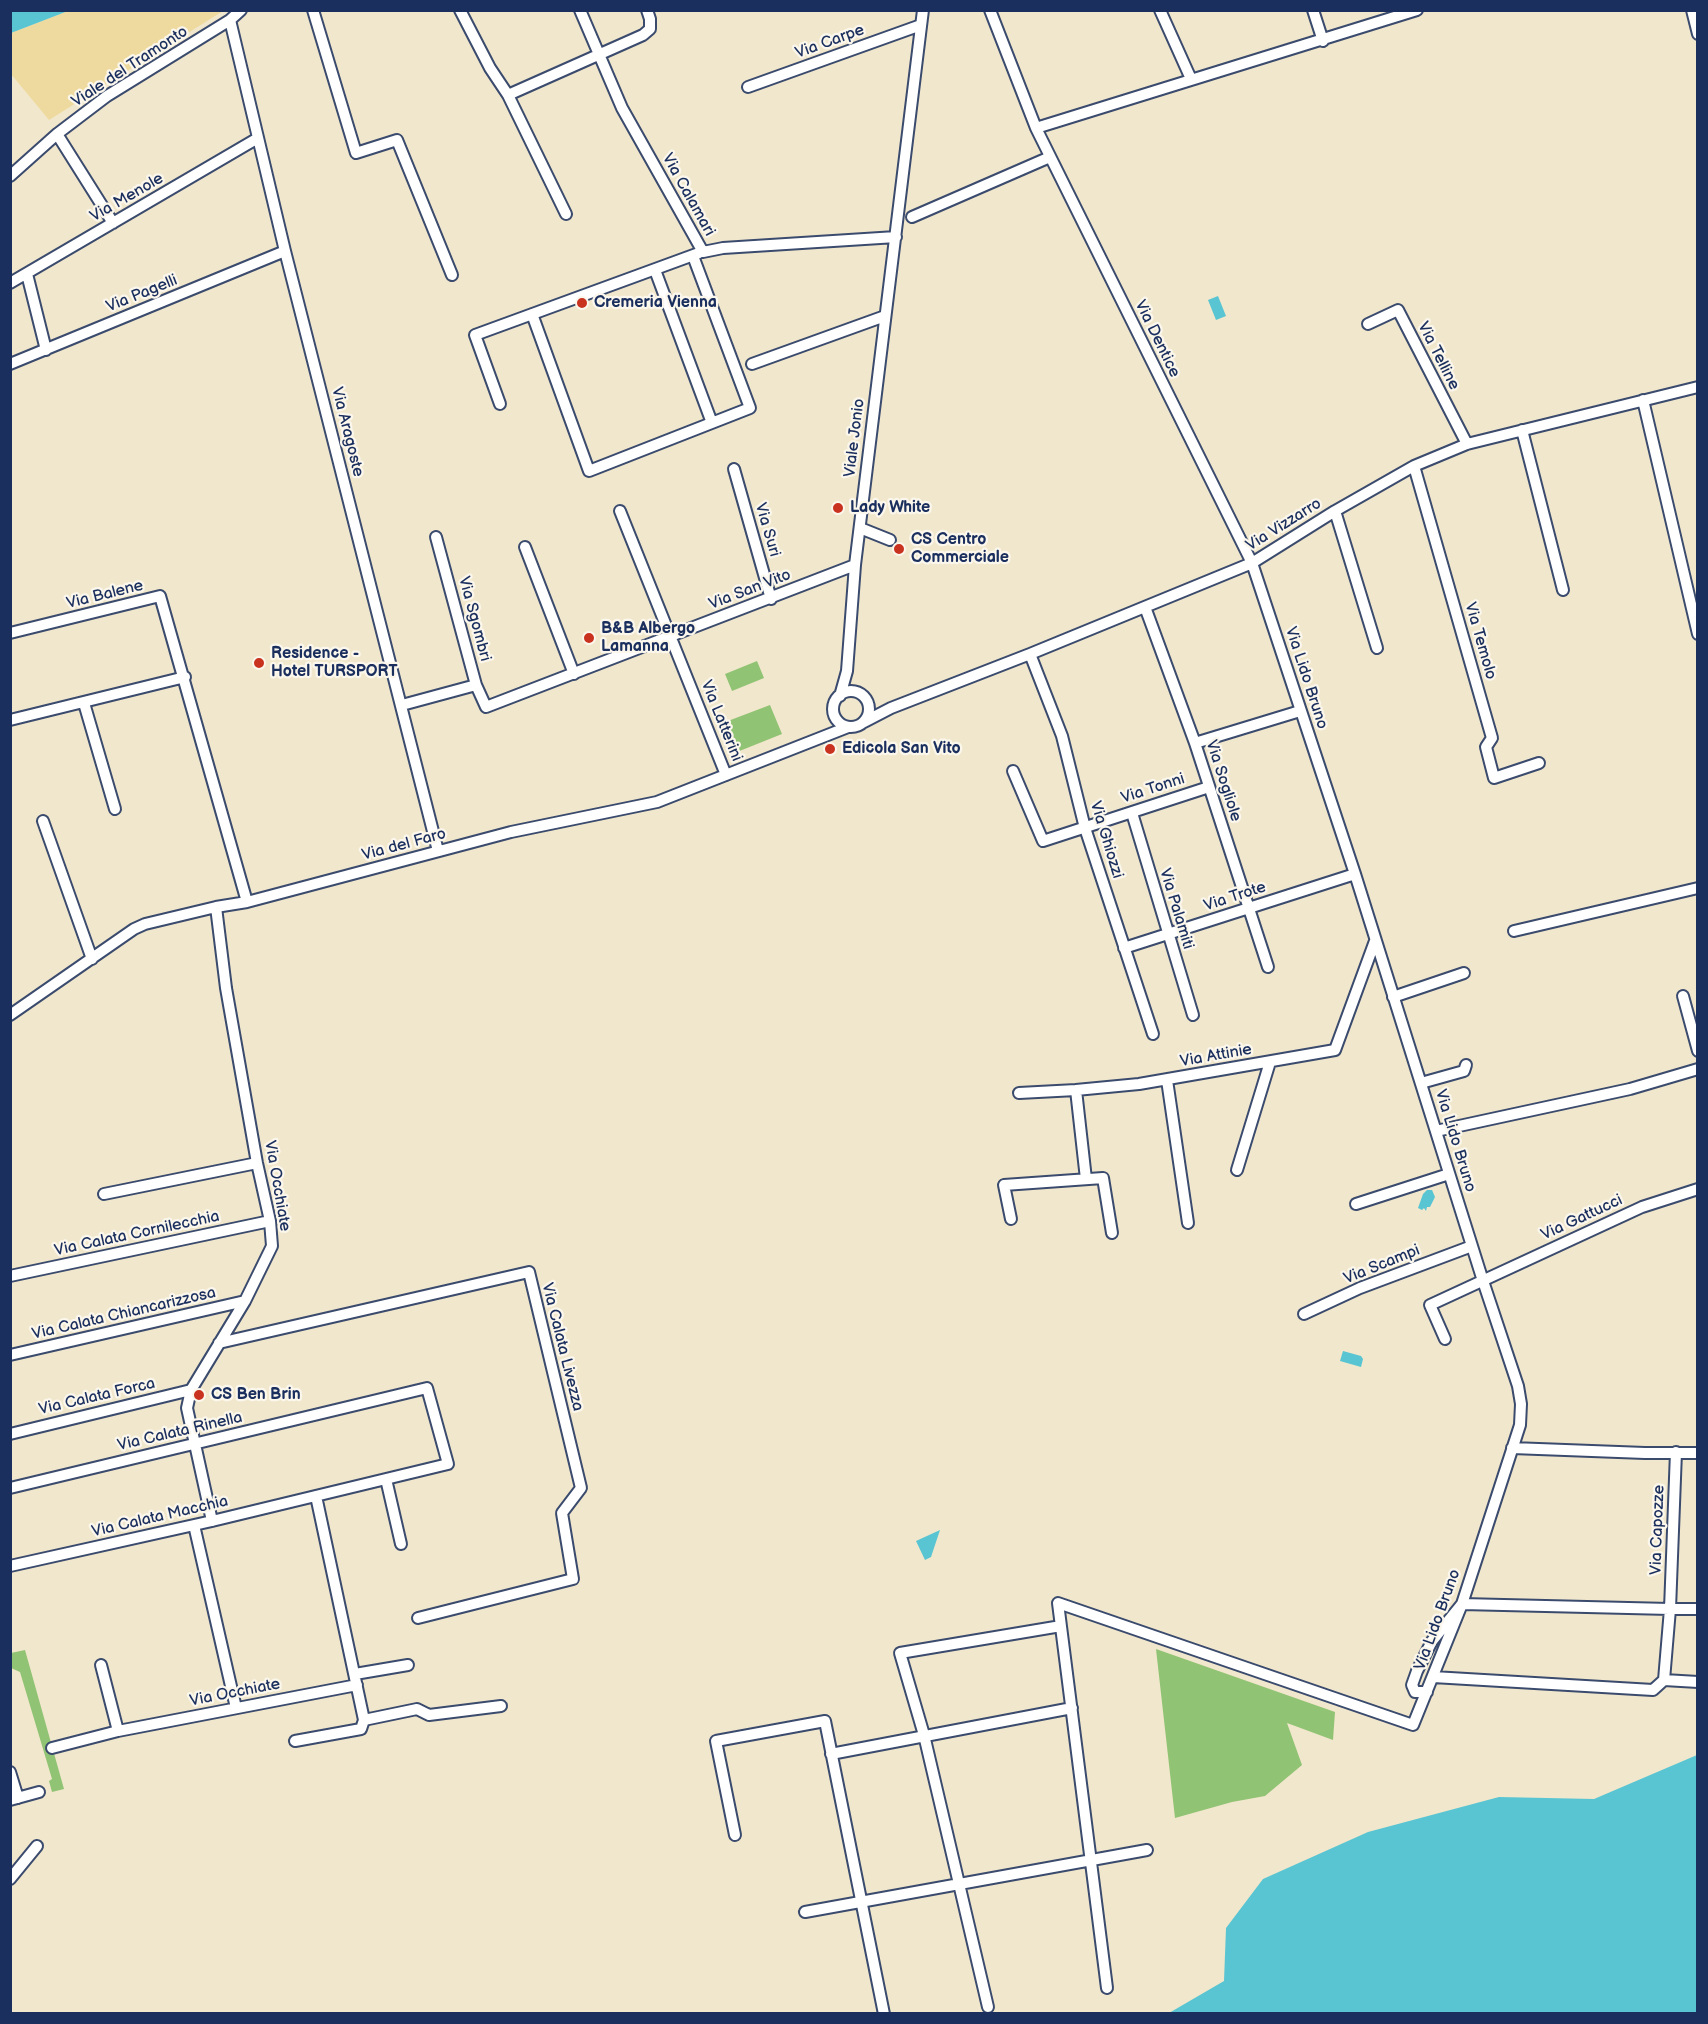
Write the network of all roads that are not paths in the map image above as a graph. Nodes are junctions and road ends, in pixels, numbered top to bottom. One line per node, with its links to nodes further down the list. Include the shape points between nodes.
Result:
1 (242, 10): 12 (street, Viale del Tramonto)
2 (313, 10): 32 (street, via 356,153 397,140)
3 (460, 10): 18 (street)
4 (580, 10): 15 (street, Via Calamari)
5 (647, 10): 15 (street, via 650,29 643,36)
6 (990, 10): 19 (street, Via Dentice)
7 (1160, 10): 16 (street)
8 (1313, 10): 14 (street)
9 (1417, 10): 14 (street)
10 (1692, 10): 13 (street)
11 (924, 15): 17 (street, Via Carpe); 27 (street, Viale Jonio)
12 (230, 20): 20 (street, Viale del Tramonto, via 107,96); 21 (street, Via Aragoste)
13 (1698, 34)
14 (1323, 41): 16 (street)
15 (597, 54): 18 (street); 29 (street, Via Calamari)
16 (1191, 79): 19 (street)
17 (748, 87)
18 (508, 95): 24 (street)
19 (1036, 128): 22 (street, Via Dentice)
20 (57, 134): 23 (street, Viale del Tramonto); 26 (street)
21 (258, 138): 26 (street, Via Menole); 28 (street, Via Aragoste)
22 (1050, 157): 25 (street); 54 (street, Via Dentice)
23 (10, 176)
24 (566, 214)
25 (912, 217)
26 (113, 223): 31 (street, Via Menole)
27 (896, 237): 29 (street, Via Calamari, via 723,248); 35 (street, Viale Jonio)
28 (285, 251): 37 (street, Via Pagelli); 71 (street, Via Aragoste)
29 (698, 254): 30 (street); 43 (street, via 750,408)
30 (656, 270): 34 (street); 43 (street)
31 (27, 274): 33 (street, Via Menole); 37 (street)
32 (452, 275)
33 (10, 283)
34 (532, 314): 42 (street, via 475,334); 43 (street, via 589,471)
35 (885, 316): 39 (street); 50 (street, Viale Jonio)
36 (1368, 324): 45 (street, Via Telline, via 1398,310)
37 (46, 350): 38 (street, Via Pagelli)
38 (10, 364)
39 (752, 364)
40 (1698, 387): 41 (street, Via Vizzarro)
41 (1643, 400): 44 (street, Via Vizzarro); 60 (street)
42 (500, 404)
43 (712, 423)
44 (1522, 429): 45 (street, Via Vizzarro); 56 (street)
45 (1467, 444): 46 (street, Via Vizzarro)
46 (1414, 466): 49 (street, Via Vizzarro); 82 (street, Via Temolo, via 1492,738 1486,747 1494,778)
47 (734, 469): 57 (street, Via Suri)
48 (620, 511): 61 (street, Via Latterini)
49 (1335, 511): 54 (street, Via Vizzarro); 62 (street)
50 (860, 528): 52 (street); 55 (street, Viale Jonio)
51 (436, 537): 67 (street, Via Sgombri)
52 (890, 540)
53 (525, 547): 65 (street)
54 (1252, 563): 58 (street, Via Vizzarro); 75 (street, Via Lido Bruno)
55 (855, 566): 57 (street, Via San Vito); 64 (street, Viale Jonio)
56 (1563, 590)
57 (771, 599): 61 (street, Via San Vito)
58 (1145, 607): 63 (street, Via Vizzarro); 81 (street, Via Sogliole)
59 (10, 633): 66 (street, Via Balene, via 160,596)
60 (1698, 634)
61 (671, 636): 65 (street, Via San Vito); 84 (street, Via Latterini)
62 (1377, 648)
63 (1030, 654): 74 (street, Via Vizzarro); 89 (street, Via Ghiozzi, via 1062,736)
64 (847, 671): 68 (street, Viale Jonio); 69 (street, Viale Jonio)
65 (574, 674): 73 (street, Via San Vito)
66 (185, 677): 70 (street); 93 (street, Via Balene)
67 (476, 685): 71 (street); 73 (street, Via Sgombri)
68 (857, 692): 69 (street); 72 (street)
69 (840, 696): 76 (street, via 834,704)
70 (84, 703): 77 (street); 86 (street)
71 (402, 705): 90 (street, Via Aragoste)
72 (869, 705): 74 (street, Via Vizzarro); 78 (street)
73 (486, 707)
74 (891, 708): 78 (street, Via Vizzarro)
75 (1300, 711): 81 (street); 91 (street, Via Lido Bruno)
76 (835, 716): 79 (street); 80 (street)
77 (10, 720)
78 (864, 722): 79 (street, Via Vizzarro)
79 (848, 727): 80 (street, Via del Faro)
80 (822, 736): 84 (street, Via del Faro)
81 (1195, 743): 85 (street, Via Sogliole)
82 (1539, 763)
83 (1013, 771): 89 (street, Via Tonni, via 1042,841)
84 (726, 775): 90 (street, Via del Faro, via 657,802)
85 (1209, 787): 87 (street, Via Tonni); 95 (street, Via Sogliole)
86 (115, 809)
87 (1132, 813): 89 (street, Via Tonni); 97 (street, Via Palamiti)
88 (44, 821): 100 (street)
89 (1085, 828): 99 (street, Via Ghiozzi)
90 (438, 851): 93 (street, Via del Faro)
91 (1355, 874): 95 (street, Via Trote); 98 (street, Via Lido Bruno)
92 (1698, 888): 96 (street)
93 (247, 902): 94 (street, Via del Faro)
94 (216, 907): 100 (street, Via del Faro, via 145,924); 117 (street, Via Occhiate, via 225,988)
95 (1249, 909): 97 (street, Via Trote); 101 (street, Via Sogliole)
96 (1514, 931)
97 (1168, 934): 99 (street, Via Trote); 106 (street, Via Palamiti)
98 (1375, 941): 104 (street, Via Lido Bruno); 109 (street, Via Attinie, via 1335,1050)
99 (1124, 948): 107 (street, Via Ghiozzi)
100 (92, 959): 105 (street, Via del Faro)
101 (1268, 967)
102 (1464, 973): 104 (street)
103 (1683, 996): 108 (street)
104 (1393, 998): 113 (street, Via Lido Bruno)
105 (10, 1015)
106 (1193, 1015)
107 (1153, 1034)
108 (1698, 1051)
109 (1270, 1062): 112 (street, Via Attinie); 118 (street)
110 (1466, 1065): 113 (street, via 1464,1071)
111 (1698, 1070): 116 (street, via 1630,1089)
112 (1167, 1080): 114 (street, Via Attinie); 126 (street)
113 (1420, 1083): 116 (street, Via Lido Bruno)
114 (1076, 1090): 115 (street, Via Attinie); 120 (street)
115 (1019, 1093)
116 (1436, 1131): 119 (street, Via Lido Bruno)
117 (257, 1163): 122 (street); 125 (street, Via Occhiate)
118 (1236, 1170)
119 (1449, 1174): 123 (street); 128 (street, Via Lido Bruno)
120 (1086, 1179): 124 (street, via 1004,1185); 127 (street, via 1104,1178)
121 (1698, 1189): 130 (street, Via Gattucci, via 1642,1207)
122 (104, 1194)
123 (1356, 1204)
124 (1011, 1219)
125 (270, 1221): 129 (street, Via Calata Cornilecchia); 131 (street, Via Occhiate, via 272,1246)
126 (1188, 1223)
127 (1113, 1233)
128 (1472, 1246): 130 (street, Via Lido Bruno); 132 (street, Via Scampi, via 1360,1288)
129 (10, 1276)
130 (1483, 1281): 133 (street, Via Gattucci, via 1430,1305); 140 (street, Via Lido Bruno, via 1518,1386 1520,1425)
131 (245, 1301): 134 (street, Via Occhiate); 135 (street, Via Calata Chiancarizzosa)
132 (1304, 1314)
133 (1445, 1339)
134 (219, 1343): 137 (street, Via Occhiate); 153 (street, Via Calata Livezza, via 529,1272 581,1488 562,1512 573,1579)
135 (10, 1355)
136 (427, 1388): 139 (street, Via Calata Rinella); 143 (street, Via Calata Macchia, via 448,1464)
137 (191, 1390): 138 (street, Via Calata Forca); 139 (street, Via Occhiate, via 187,1408)
138 (10, 1434)
139 (195, 1444): 144 (street, Via Calata Rinella); 146 (street, Via Occhiate)
140 (1512, 1448): 141 (street); 150 (street, Via Lido Bruno)
141 (1676, 1452): 142 (street); 151 (street, Via Capozze)
142 (1698, 1453)
143 (386, 1479): 145 (street, Via Calata Macchia); 148 (street)
144 (10, 1488)
145 (316, 1496): 146 (street, Via Calata Macchia); 158 (street)
146 (212, 1521): 147 (street, Via Calata Macchia)
147 (194, 1525): 149 (street, Via Calata Macchia); 163 (street)
148 (401, 1544)
149 (10, 1566)
150 (1462, 1604): 151 (street); 157 (street, Via Lido Bruno); 161 (street, via 1432,1641 1417,1671 1412,1685 1415,1692)
151 (1670, 1609): 152 (street); 159 (street, Via Capozze)
152 (1698, 1609)
153 (418, 1618)
154 (1061, 1626): 161 (street, Via Lido Bruno, via 1058,1603 1413,1725); 164 (street); 167 (street, via 900,1653)
155 (101, 1665): 166 (street)
156 (408, 1665): 158 (street)
157 (1433, 1677): 159 (street, via 1653,1690); 161 (street, Via Lido Bruno)
158 (356, 1679): 163 (street, Via Occhiate); 165 (street)
159 (1664, 1680): 160 (street)
160 (1698, 1682)
161 (1427, 1692)
162 (501, 1706): 165 (street, via 429,1715 417,1709)
163 (236, 1708): 166 (street, Via Occhiate)
164 (1072, 1708): 167 (street); 177 (street)
165 (364, 1720): 168 (street, via 361,1728)
166 (118, 1731): 169 (street, Via Occhiate)
167 (924, 1735): 170 (street); 179 (street)
168 (295, 1741)
169 (52, 1748)
170 (831, 1754): 174 (street, via 825,1721 716,1741); 180 (street)
171 (10, 1772): 173 (street)
172 (39, 1792): 173 (street)
173 (14, 1799)
174 (735, 1835)
175 (37, 1846): 178 (street)
176 (1148, 1850): 177 (street)
177 (1092, 1860): 179 (street); 182 (street)
178 (10, 1879)
179 (959, 1883): 180 (street); 183 (street)
180 (861, 1902): 181 (street); 184 (street)
181 (805, 1912)
182 (1107, 1988)
183 (988, 2007)
184 (884, 2013)

